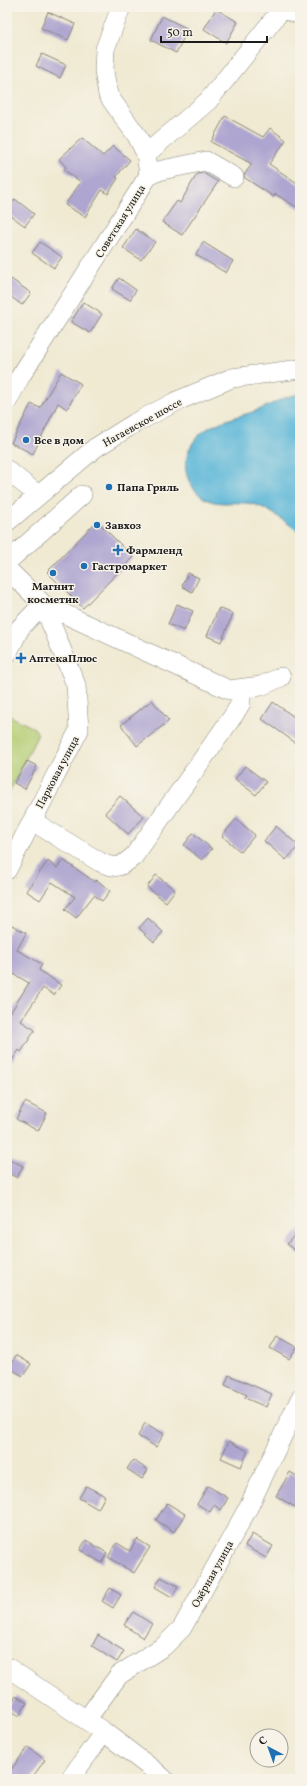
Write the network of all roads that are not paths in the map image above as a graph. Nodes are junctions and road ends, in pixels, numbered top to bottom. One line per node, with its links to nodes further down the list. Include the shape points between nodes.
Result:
1 (121, 7): 3 (street, Советская улица, via 105,49 104,72 108,95 137,136)
2 (300, 14): 3 (street, via 282,9 208,101)
3 (146, 154): 4 (street, Советская улица)
4 (149, 175): 5 (street, via 206,161); 7 (street, Советская улица)
5 (234, 177)
6 (300, 369): 9 (street, Нагаевское шоссе, via 232,378 177,401 95,448)
7 (7, 402)
8 (7, 470): 9 (street)
9 (38, 495): 11 (street, Нагаевское шоссе)
10 (82, 495): 12 (street)
11 (7, 522)
12 (7, 562)
13 (7, 569): 14 (street, Парковая улица)
14 (43, 604): 15 (street, via 20,628); 17 (street, via 229,690); 18 (street, Парковая улица, via 76,684 79,730)
15 (7, 654)
16 (281, 677): 17 (street, via 261,686)
17 (241, 689): 18 (street, via 241,703 234,716 134,856 122,866 110,867 100,862)
18 (32, 821): 19 (street, Парковая улица)
19 (7, 870)
20 (300, 1399): 22 (street, Озёрная улица, via 248,1508 182,1628 164,1646 119,1675)
21 (7, 1667): 22 (street)
22 (86, 1720): 23 (street)
23 (104, 1732): 24 (street); 25 (street)
24 (70, 1779)
25 (164, 1779)

